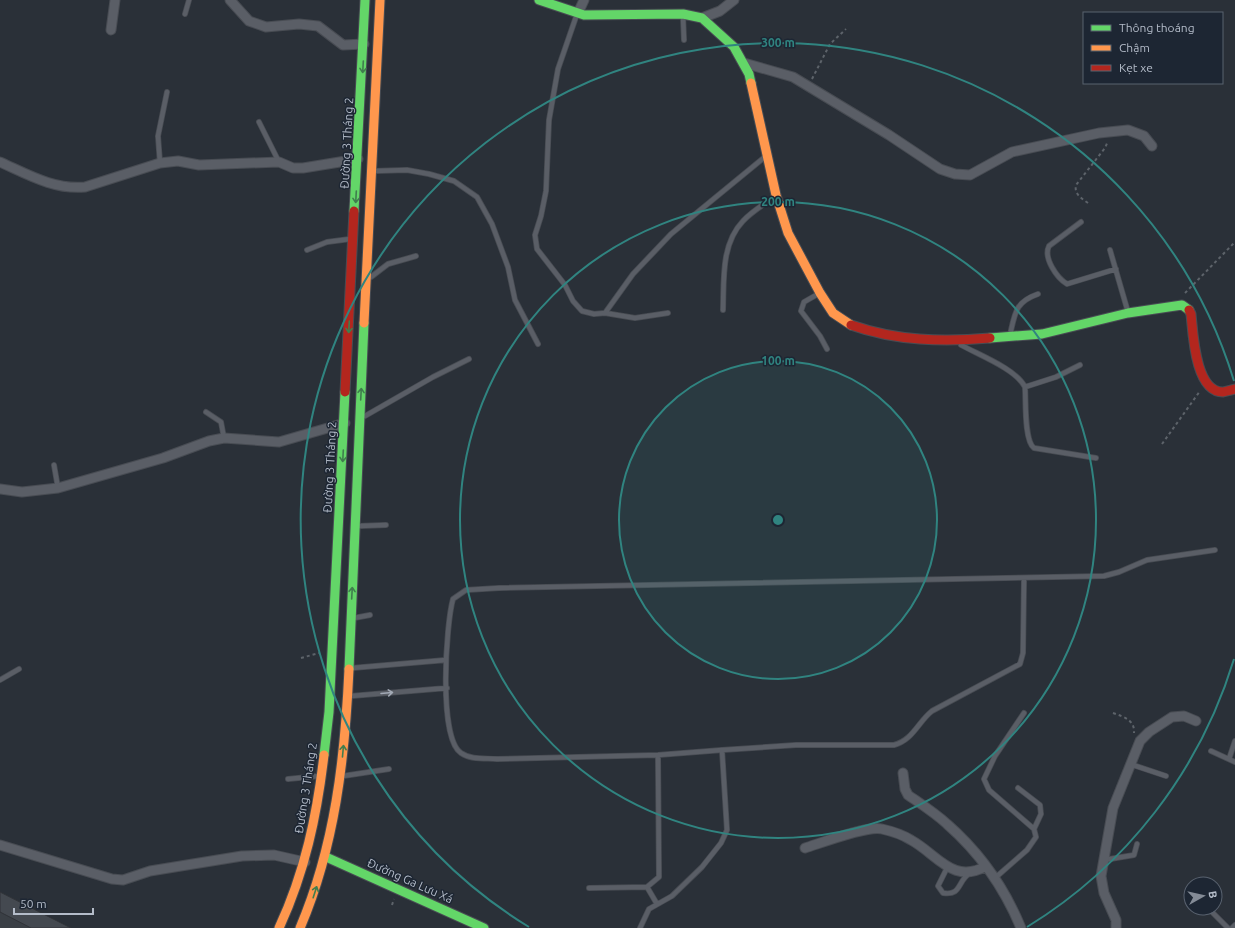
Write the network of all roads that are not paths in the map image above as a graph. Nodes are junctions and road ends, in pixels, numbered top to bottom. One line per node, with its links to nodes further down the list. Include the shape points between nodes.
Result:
1 (115, 0): 13 (street)
2 (189, 0): 10 (lane)
3 (230, 0): 15 (street, via 249,21 266,28 309,23 318,26 343,45)
4 (365, 0): 15 (main road, Đường 3 Tháng 2)
5 (380, 0): 25 (main road, Đường 3 Tháng 2)
6 (539, 0): 9 (main road)
7 (584, 0): 9 (street)
8 (734, 0): 12 (street, via 720,11)
9 (578, 13): 11 (main road); 37 (lane, via 558,69 549,120 546,191 535,235 537,249 565,285 573,301 582,311)
10 (186, 14)
11 (682, 14): 12 (main road); 14 (lane)
12 (702, 18): 16 (main road, via 725,37)
13 (111, 30)
14 (684, 40)
15 (364, 44): 24 (main road, Đường 3 Tháng 2, one-way to 24)
16 (744, 63): 19 (street, via 784,74 889,134 940,170 955,174 970,175 1012,152 1109,132 1128,130 1138,133); 20 (main road, via 749,74)
17 (167, 92): 23 (lane, via 158,136)
18 (259, 122): 22 (lane)
19 (1152, 146)
20 (767, 154): 26 (main road); 37 (lane, via 671,234 633,274)
21 (0, 162): 23 (street, via 42,181 72,188)
22 (278, 162): 23 (street); 24 (street, via 293,168)
23 (160, 163)
24 (358, 163): 25 (lane); 28 (main road, Đường 3 Tháng 2, one-way to 28)
25 (371, 171): 33 (main road, Đường 3 Tháng 2); 42 (lane, via 407,170 430,174 454,181 477,197 495,231 508,267 515,300)
26 (776, 194): 34 (main road, via 794,246); 36 (lane, via 743,221 728,243)
27 (1081, 222): 32 (lane, via 1049,246 1047,251 1048,258 1062,281 1067,284 1074,283)
28 (354, 238): 29 (lane, via 327,242); 50 (main road, Đường 3 Tháng 2, one-way to 50)
29 (307, 250)
30 (1110, 250): 32 (lane)
31 (416, 256): 33 (lane, via 388,264)
32 (1116, 269): 39 (lane)
33 (366, 281): 49 (main road, Đường 3 Tháng 2, one-way to 33)
34 (820, 293): 41 (main road, via 833,313 852,325 892,337); 43 (lane, via 804,302 801,310)
35 (1038, 294): 40 (lane, via 1026,298 1018,307)
36 (723, 310)
37 (605, 313): 38 (lane, via 635,318)
38 (668, 313)
39 (1128, 313): 40 (main road, via 1065,330); 47 (main road, via 1175,305 1187,307 1192,314 1200,371 1206,383 1218,392 1226,393)
40 (1010, 337): 41 (main road)
41 (954, 341): 46 (lane, via 1019,377)
42 (538, 344)
43 (827, 349)
44 (469, 360): 49 (lane)
45 (1080, 365): 46 (lane, via 1056,377)
46 (1025, 387): 52 (lane, via 1030,445 1034,448)
47 (1235, 389)
48 (206, 412): 51 (lane, via 221,422)
49 (360, 418): 57 (main road, Đường 3 Tháng 2)
50 (344, 423): 51 (street, via 279,442); 79 (main road, Đường 3 Tháng 2, one-way to 79, via 329,712)
51 (224, 438): 54 (street)
52 (1096, 458)
53 (54, 465): 54 (lane)
54 (58, 488): 55 (street, via 22,492)
55 (0, 490)
56 (386, 525): 57 (lane)
57 (355, 526): 61 (main road, Đường 3 Tháng 2, one-way to 57)
58 (1214, 550): 59 (lane, via 1147,560 1104,576)
59 (1024, 578): 62 (lane, via 466,590 453,599 449,613); 71 (lane, via 1023,653 1020,664 932,711 903,742 894,745)
60 (370, 615): 61 (lane)
61 (351, 619): 63 (main road, Đường 3 Tháng 2)
62 (446, 660): 63 (lane); 66 (lane)
63 (349, 668): 67 (main road, Đường 3 Tháng 2)
64 (19, 669): 65 (lane)
65 (0, 680)
66 (447, 688): 67 (lane, one-way to 66); 73 (lane, via 452,743 460,753 470,757 497,759)
67 (348, 696): 80 (main road, Đường 3 Tháng 2, one-way to 67)
68 (1024, 713): 84 (lane, via 995,756 984,779 988,790)
69 (1196, 721): 76 (street, via 1178,716 1167,720 1140,741)
70 (1235, 741): 74 (lane)
71 (722, 750): 73 (lane); 98 (lane, via 727,830 721,843 702,867 672,896)
72 (1211, 751): 74 (lane)
73 (658, 755): 96 (lane, via 660,867 659,877)
74 (1229, 759): 75 (lane)
75 (1235, 762)
76 (1130, 764): 81 (lane); 89 (street, via 1113,808)
77 (389, 769): 80 (lane)
78 (903, 774): 92 (street, via 908,795 946,823)
79 (322, 776): 82 (lane); 90 (main road, Đường 3 Tháng 2)
80 (342, 776): 88 (main road, Đường 3 Tháng 2)
81 (1166, 776)
82 (288, 779)
83 (1018, 788): 84 (lane, via 1040,805 1041,814)
84 (1034, 829): 95 (lane, via 1035,842)
85 (1137, 844): 89 (lane, via 1134,855)
86 (0, 845): 90 (street, via 112,879 123,880 150,871 242,856 274,855)
87 (805, 848): 91 (street, via 869,829 881,828 911,840)
88 (326, 857): 93 (main road, Đường 3 Tháng 2); 101 (main road, Đường Ga Lưu Xá)
89 (1103, 860): 106 (street, via 1104,893 1116,920)
90 (305, 862): 93 (main road); 102 (main road, Đường 3 Tháng 2, via 296,891)
91 (948, 866): 94 (street, via 959,872); 94 (lane, via 938,886 942,893 955,892 965,876)
92 (986, 866): 94 (street); 95 (street)
93 (322, 872): 103 (main road, Đường 3 Tháng 2, one-way to 93)
94 (971, 872)
95 (995, 878): 105 (street)
96 (647, 887): 97 (lane); 98 (lane)
97 (589, 888)
98 (658, 904): 104 (lane, via 649,909)
99 (1216, 916): 107 (lane)
100 (1235, 925): 108 (lane)
101 (479, 927)
102 (279, 928)
103 (300, 928)
104 (640, 928)
105 (1021, 928)
106 (1116, 928)
107 (1228, 928)
108 (1232, 928)

